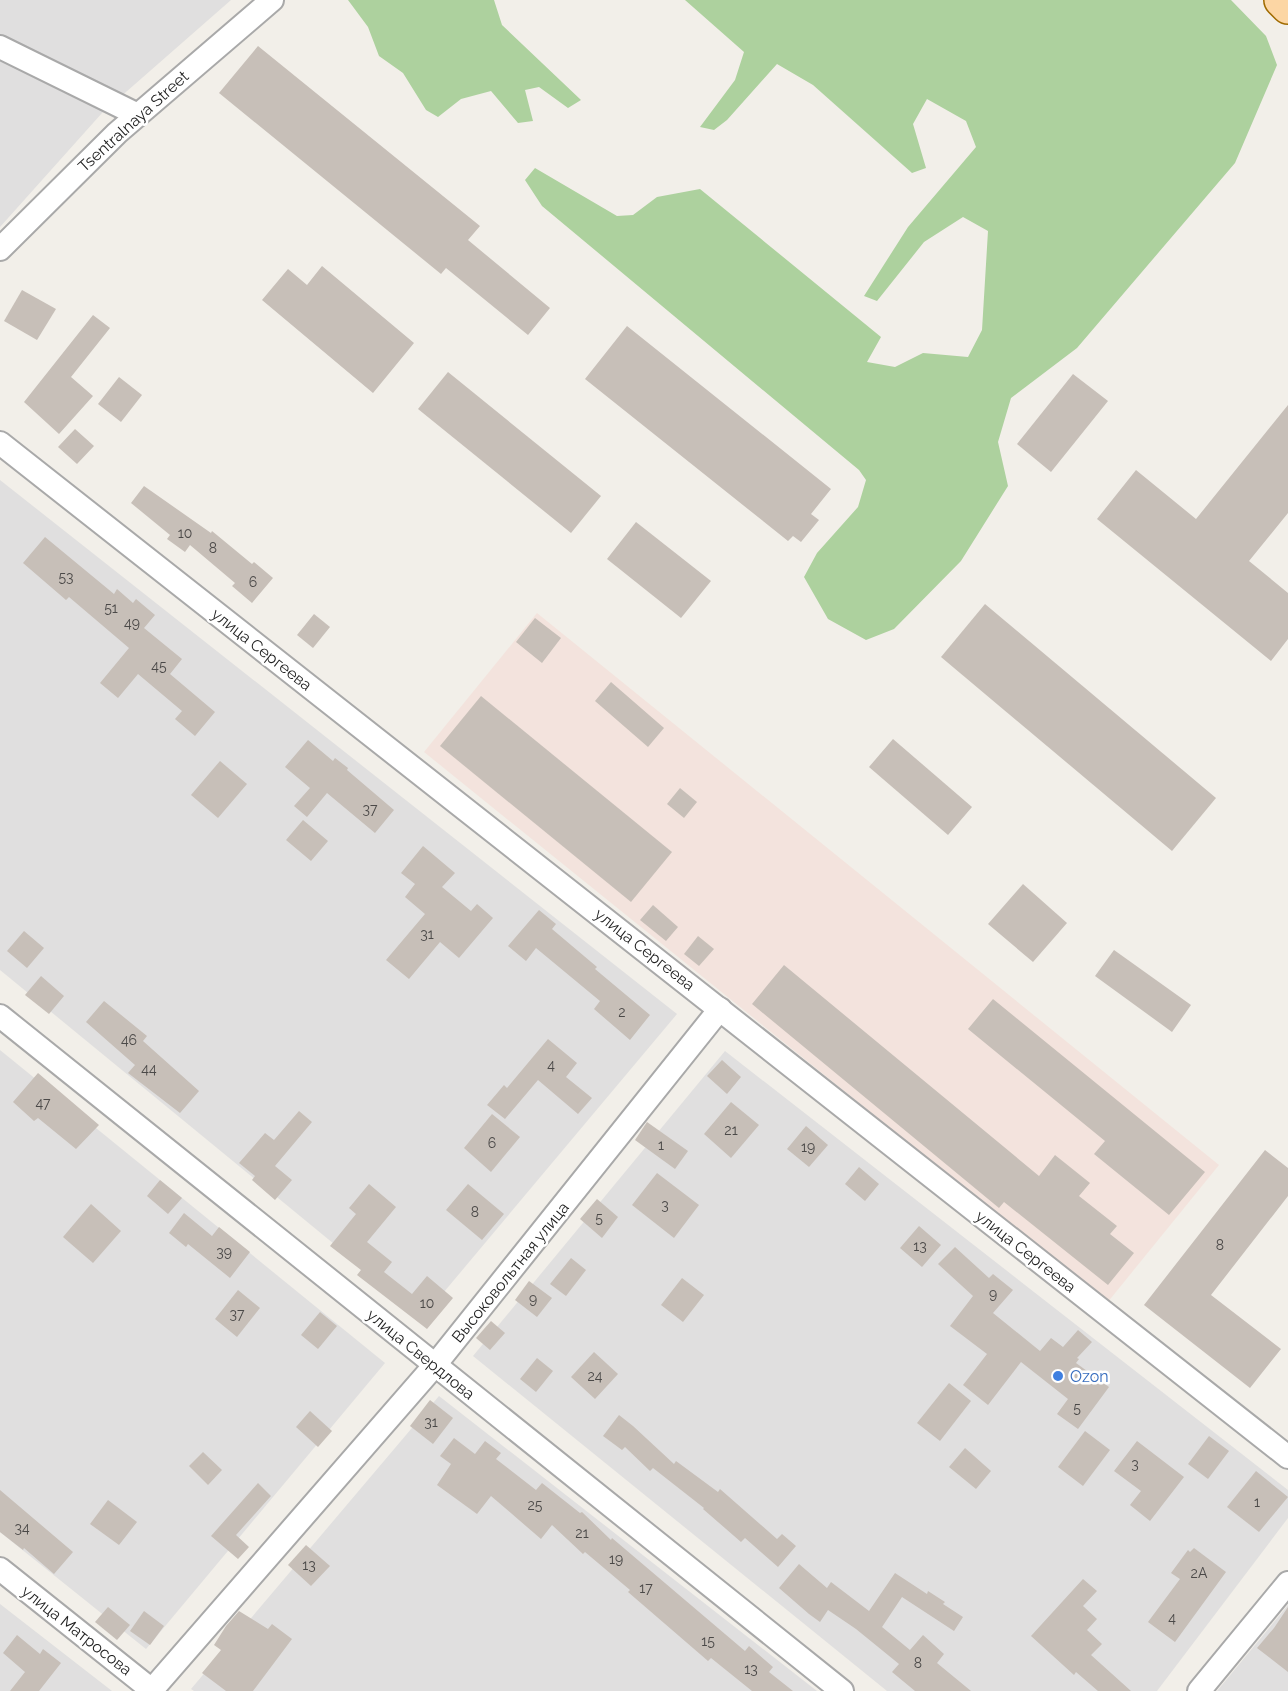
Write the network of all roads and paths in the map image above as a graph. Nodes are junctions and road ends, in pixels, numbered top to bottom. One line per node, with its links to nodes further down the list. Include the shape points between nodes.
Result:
1 (272, 0): 5 (street, Tsentralnaya Street)
2 (1281, 0): 3 (main road)
3 (1288, 7)
4 (0, 47): 5 (street)
5 (138, 115): 6 (street, Tsentralnaya Street)
6 (0, 249)
7 (0, 443): 8 (street, улица Сергеева)
8 (720, 1009): 10 (street, Высоковольтная улица); 11 (street, улица Сергеева)
9 (0, 1016): 10 (street, улица Свердлова)
10 (435, 1365): 14 (street, Высоковольтная улица); 15 (street, улица Свердлова)
11 (1288, 1457)
12 (0, 1569): 14 (street, улица Матросова)
13 (1288, 1583): 16 (street)
14 (152, 1690)
15 (842, 1691)
16 (1199, 1691)

